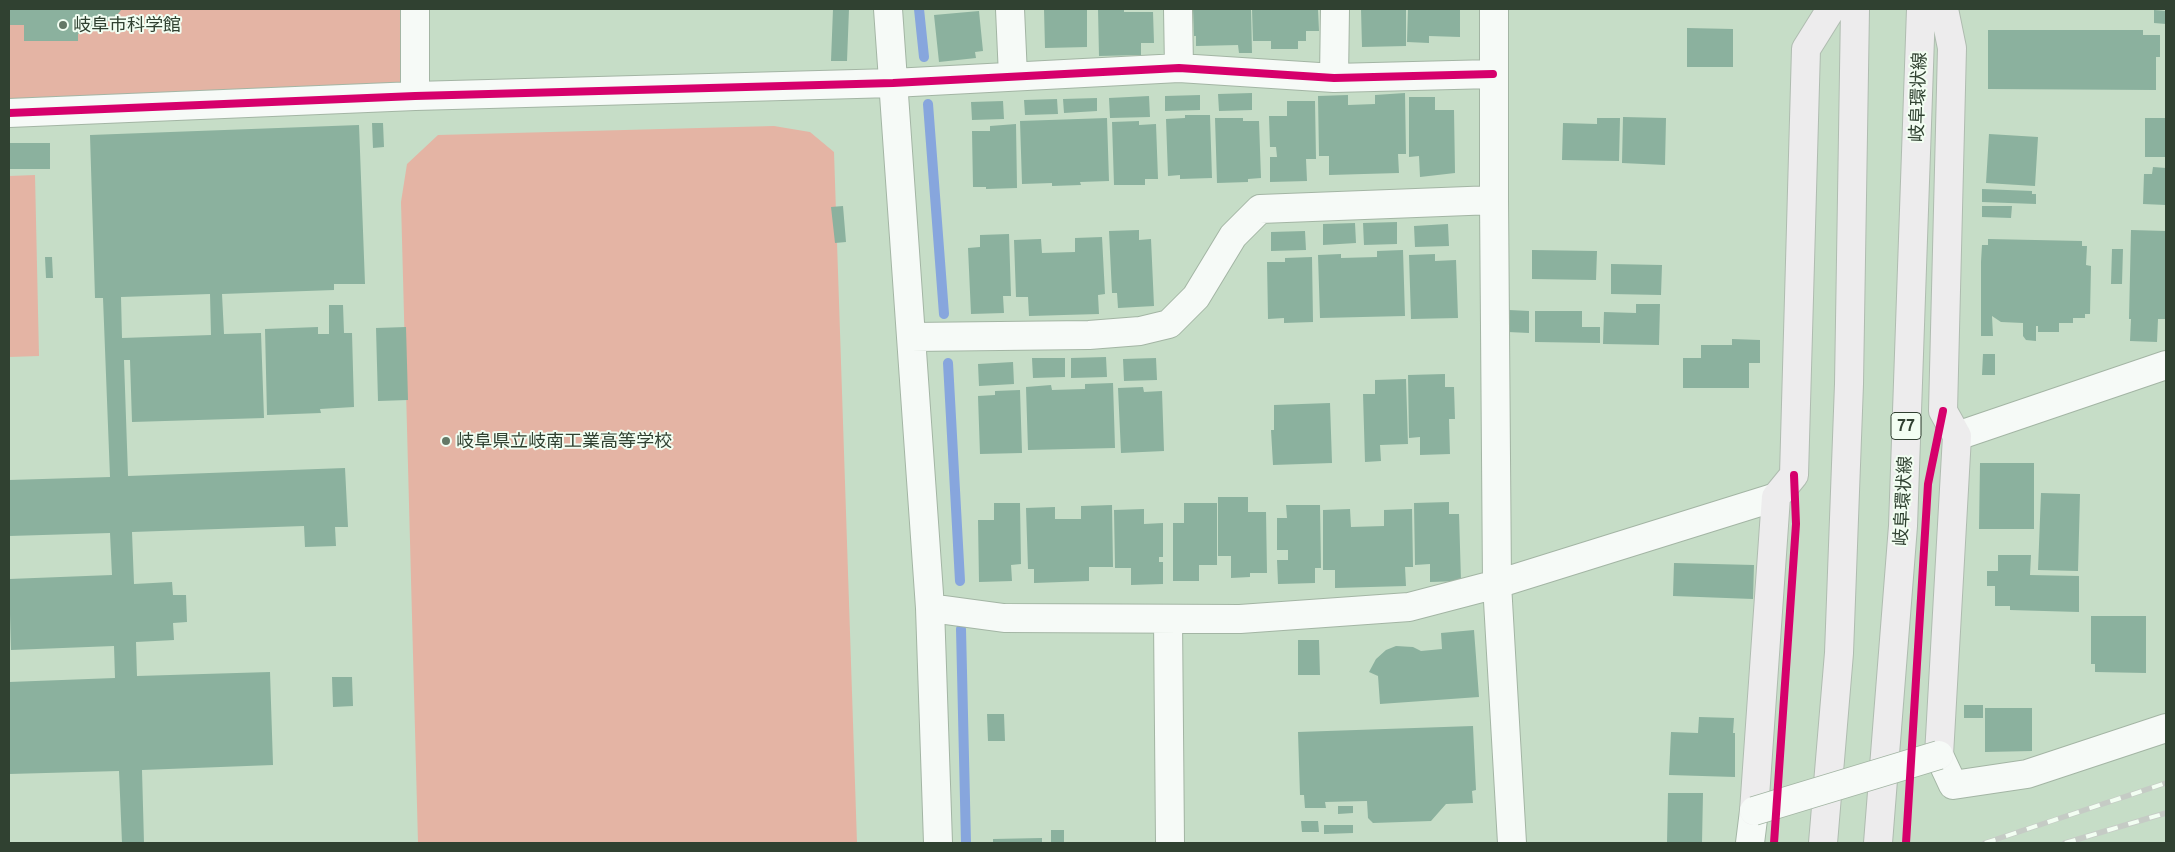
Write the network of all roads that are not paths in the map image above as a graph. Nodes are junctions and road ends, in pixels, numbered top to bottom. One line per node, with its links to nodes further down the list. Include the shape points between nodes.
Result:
1 (415, 9): 16 (street)
2 (888, 9): 15 (street)
3 (1010, 9): 13 (street)
4 (1178, 9): 11 (street)
5 (1335, 9): 14 (street)
6 (1494, 9): 12 (street)
7 (1830, 9): 22 (main road, via 1806,49 1794,475)
8 (1855, 9): 33 (main road, via 1849,394 1839,653)
9 (1920, 9): 34 (main road, 岐阜環状線 / 77, via 1903,526)
10 (1944, 9): 21 (main road, via 1952,48 1943,411)
11 (1179, 68): 13 (street); 14 (street)
12 (1493, 74): 14 (street); 18 (street)
13 (1013, 76): 15 (street)
14 (1334, 78)
15 (892, 83): 16 (street); 19 (street)
16 (415, 96): 17 (street)
17 (9, 112)
18 (1494, 200): 19 (street, via 1260,209 1233,236 1196,297 1168,324 1089,335); 23 (street)
19 (911, 337): 24 (street)
20 (2166, 365): 21 (street)
21 (1957, 436): 27 (main road)
22 (1776, 497): 23 (street); 28 (main road)
23 (1497, 584): 25 (street, via 1410,607 1240,619); 31 (street)
24 (930, 608): 25 (street, via 1004,618); 29 (street)
25 (1168, 619): 30 (street)
26 (2166, 728): 27 (street, via 2027,774 1953,785)
27 (1939, 755): 28 (street, bridge)
28 (1754, 811): 32 (street)
29 (938, 843)
30 (1170, 843)
31 (1512, 843)
32 (1750, 843)
33 (1823, 843)
34 (1878, 843)

